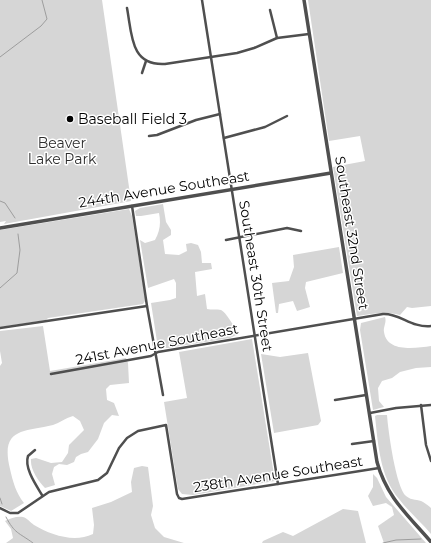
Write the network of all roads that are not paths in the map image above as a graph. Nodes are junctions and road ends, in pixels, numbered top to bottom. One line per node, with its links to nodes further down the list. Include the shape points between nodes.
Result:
1 (202, 0): 7 (street, Southeast 30th Street)
2 (304, 0): 5 (street, Southeast 32nd Street)
3 (127, 8): 8 (street, via 135,49)
4 (270, 10): 6 (street)
5 (309, 34): 6 (street); 14 (street, Southeast 32nd Street)
6 (276, 38): 7 (street, via 246,50)
7 (211, 56): 8 (street, via 165,64); 10 (street, Southeast 30th Street)
8 (146, 62): 9 (street)
9 (142, 73)
10 (220, 114): 12 (street); 13 (street, Southeast 30th Street)
11 (287, 116): 13 (street, via 265,127)
12 (149, 136)
13 (224, 138): 15 (street, Southeast 30th Street)
14 (331, 173): 15 (street, 244th Avenue Southeast); 22 (street, Southeast 32nd Street)
15 (232, 189): 16 (street, 244th Avenue Southeast); 19 (street, Southeast 30th Street)
16 (132, 206): 17 (street, 244th Avenue Southeast); 21 (street)
17 (0, 228)
18 (301, 232): 19 (street, via 287,228)
19 (240, 238): 20 (street); 25 (street, Southeast 30th Street)
20 (226, 240)
21 (147, 306): 24 (street); 26 (street)
22 (355, 320): 23 (street, 241st Avenue Southeast, via 391,314 412,324); 25 (street, 241st Avenue Southeast); 29 (street, Southeast 32nd Street)
23 (431, 326)
24 (0, 328)
25 (256, 336): 26 (street, 241st Avenue Southeast); 39 (street, Southeast 30th Street)
26 (155, 354): 27 (street, 241st Avenue Southeast); 28 (street)
27 (50, 374)
28 (163, 395)
29 (367, 395): 30 (street); 33 (street, Southeast 32nd Street)
30 (335, 400)
31 (421, 405): 32 (street); 33 (street); 37 (street, via 426,445)
32 (431, 405)
33 (370, 413): 34 (street, Southeast 32nd Street)
34 (374, 441): 35 (street); 38 (street, Southeast 32nd Street)
35 (352, 444)
36 (35, 450): 40 (street, via 28,456 27,463)
37 (431, 461)
38 (379, 468): 39 (street, 238th Avenue Southeast); 42 (street, Southeast 32nd Street, via 390,494)
39 (278, 484): 40 (street, 238th Avenue Southeast, via 179,498 166,425 138,431 127,438 107,473 98,480)
40 (42, 495): 41 (street, via 18,513 10,513)
41 (0, 508)
42 (431, 542)

